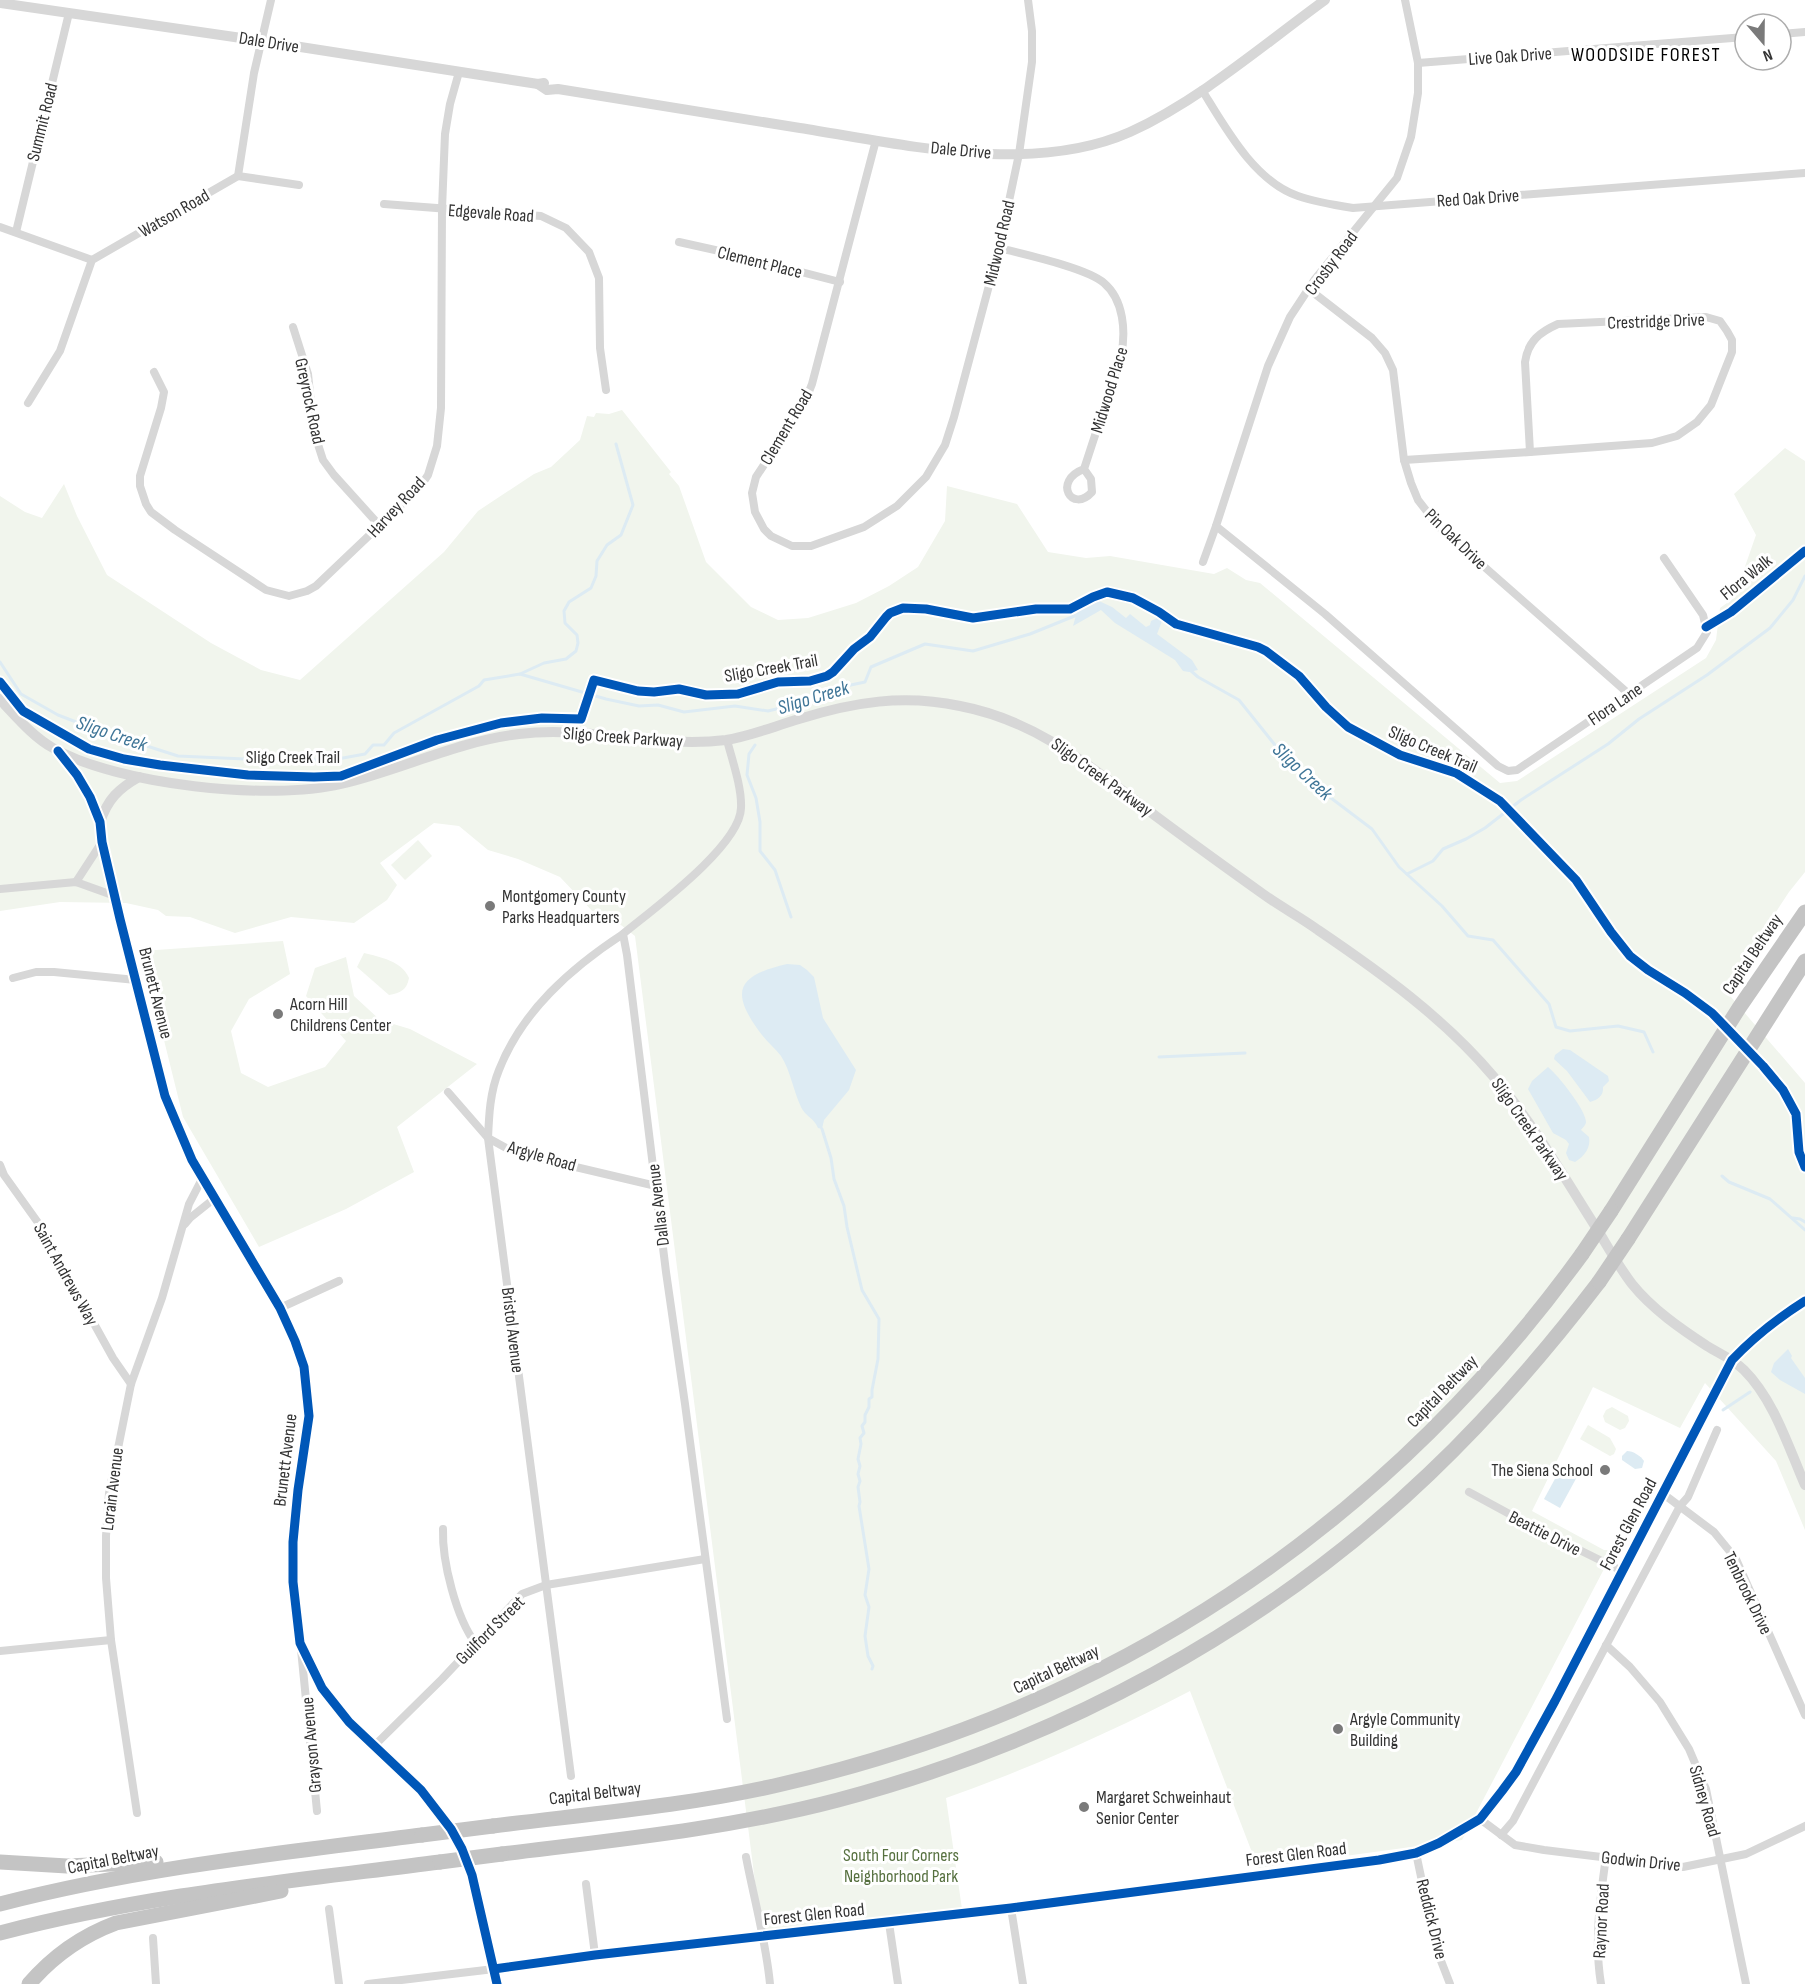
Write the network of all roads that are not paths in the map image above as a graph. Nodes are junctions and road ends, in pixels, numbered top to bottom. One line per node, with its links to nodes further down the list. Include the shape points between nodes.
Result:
1 (271, 0): 8 (street)
2 (1028, 0): 13 (street, Midwood Road, via 1032,62)
3 (1324, 0): 11 (street, Dale Drive)
4 (1405, 0): 9 (street, Crosby Road)
5 (0, 3): 6 (street, Dale Drive)
6 (69, 13): 8 (street, Dale Drive); 21 (street, Summit Road)
7 (1733, 38): 9 (street, Live Oak Drive)
8 (262, 41): 10 (street, Dale Drive); 15 (street)
9 (1418, 63): 18 (street, Crosby Road, via 1412,137 1397,178)
10 (459, 72): 12 (street, Dale Drive, via 538,84 547,90); 19 (street, Harvey Road, via 446,134)
11 (1202, 90): 13 (street, Dale Drive, via 1177,108 1129,132 1063,151); 18 (street, Red Oak Drive, via 1243,154 1274,183 1295,196 1311,200 1353,208)
12 (876, 140): 13 (street, Dale Drive, via 948,151); 25 (street, Clement Road)
13 (1019, 154): 23 (street, Midwood Road)
14 (1805, 173): 18 (street, Red Oak Drive)
15 (238, 176): 16 (street); 24 (street, Watson Road)
16 (298, 185)
17 (384, 204): 19 (street, Edgevale Road)
18 (1375, 206): 26 (street, Crosby Road)
19 (442, 209): 29 (street, Edgevale Road, via 542,216 566,228 589,252 599,278 600,348); 35 (street, Harvey Road, via 441,408 437,446 424,481)
20 (0, 227): 21 (street)
21 (16, 232): 24 (street)
22 (679, 242): 25 (street, Clement Place)
23 (999, 248): 33 (street, Midwood Place, via 1051,261 1104,282 1123,316 1125,340 1121,356); 34 (street, Midwood Road, via 954,417 945,445)
24 (92, 260): 30 (street, via 60,351)
25 (840, 282): 34 (street, Clement Road, via 804,404 756,477 752,493 755,513 771,536 792,546 812,546 864,527 897,507)
26 (1310, 290): 32 (street, Pin Oak Drive, via 1372,338 1385,353 1393,370); 36 (street, Crosby Road, via 1290,318 1268,366)
27 (293, 327): 35 (street, Greyrock Road, via 308,374 314,432 323,460)
28 (154, 372): 35 (street, Harvey Road, via 164,392 140,486 151,512 175,530 266,590 289,596 316,586)
29 (606, 390)
30 (28, 403)
31 (1530, 452): 31 (street, Crestridge Drive, via 1652,442 1677,436 1697,422 1711,405 1732,352 1727,331 1719,321 1706,317 1558,324 1542,331 1527,352 1525,362); 32 (street, Crestridge Drive)
32 (1404, 460): 39 (street, Pin Oak Drive, via 1418,500 1439,527)
33 (1084, 469)
34 (926, 477)
35 (380, 526)
36 (1216, 526): 38 (street, Crosby Road); 39 (street, Flora Lane, via 1508,771 1517,770)
37 (1664, 558): 39 (street, Flora Lane, via 1703,615 1707,632 1697,648)
38 (1203, 562)
39 (1630, 695)
40 (0, 699): 42 (street, Sligo Creek Parkway, via 40,740)
41 (727, 740): 43 (street, Sligo Creek Parkway, via 681,741 558,732 519,734 473,743 347,782 300,790 228,789); 50 (street, via 741,809 735,830 693,874); 66 (street, Sligo Creek Parkway, via 868,701 908,700 960,706 1004,718 1053,741 1276,904 1316,928 1458,1038 1520,1108 1632,1284 1677,1326)
42 (58, 751): 43 (street, Sligo Creek Parkway); 44 (street, Brunett Avenue, via 90,797)
43 (139, 777): 44 (street, via 114,795)
44 (100, 822): 45 (street, Brunett Avenue)
45 (102, 842): 46 (street); 48 (street, Brunett Avenue)
46 (76, 882): 47 (street); 48 (street)
47 (0, 889)
48 (115, 896): 53 (street, Brunett Avenue)
49 (1805, 912): 94 (highway, Capital Beltway, bridge, via 1582,1254 1547,1303 1462,1401 1318,1532 1248,1583 1170,1632 1014,1711 958,1733 775,1786 703,1799)
50 (623, 934): 55 (street, Bristol Avenue, via 594,953 525,1020 498,1071); 60 (street, Dallas Avenue)
51 (1805, 961): 97 (highway, bridge, via 1628,1239 1532,1366 1428,1476 1335,1554 1255,1612 1186,1656 1080,1712 986,1752 900,1782 779,1814 706,1827)
52 (13, 978): 53 (street, via 54,972)
53 (136, 980): 58 (street, Brunett Avenue, via 165,1096)
54 (448, 1092): 55 (street, Argyle Road)
55 (488, 1138): 60 (street, Argyle Road, via 508,1149); 76 (street, Bristol Avenue)
56 (0, 1166): 57 (street, Saint Andrews Way)
57 (4, 1175): 59 (street); 67 (street, Saint Andrews Way, via 39,1224)
58 (203, 1177): 61 (street, Brunett Avenue); 62 (street, Lorain Avenue)
59 (0, 1185)
60 (656, 1186): 74 (street, Dallas Avenue)
61 (215, 1198): 62 (street); 65 (street, Brunett Avenue)
62 (181, 1229): 67 (street, Lorain Avenue, via 162,1298)
63 (339, 1281): 65 (street)
64 (1805, 1301): 66 (street, Forest Glen Road, via 1777,1319)
65 (280, 1308): 78 (street, Brunett Avenue, via 304,1367 308,1396 309,1416 292,1542)
66 (1732, 1359): 69 (street, Sligo Creek Parkway, via 1748,1373 1766,1399); 71 (street, Forest Glen Road)
67 (131, 1384): 77 (street, Lorain Avenue, via 109,1493 106,1578)
68 (1717, 1430): 72 (street, Forest Glen Road, via 1688,1497)
69 (1805, 1485)
70 (1469, 1492): 75 (street, Beattie Drive)
71 (1662, 1493): 72 (street, Tenbrook Drive); 75 (street, Forest Glen Road)
72 (1680, 1506): 80 (street, Forest Glen Road); 82 (street, Tenbrook Drive, via 1714,1532 1736,1559)
73 (443, 1529): 79 (street, via 442,1543 460,1616)
74 (705, 1559): 76 (street, Guilford Street); 83 (street, Dallas Avenue)
75 (1622, 1571): 88 (street, Forest Glen Road, via 1516,1772)
76 (546, 1585): 79 (street, Guilford Street, via 522,1594); 85 (street, Bristol Avenue)
77 (111, 1640): 81 (street); 87 (street, Lorain Avenue)
78 (300, 1643): 84 (street, Brunett Avenue, via 322,1688 349,1722); 86 (street, Grayson Avenue)
79 (476, 1644): 84 (street, Guilford Street)
80 (1606, 1645): 90 (street, Forest Glen Road, via 1513,1821); 95 (street, Sidney Road, via 1660,1702 1689,1749 1706,1789)
81 (0, 1651)
82 (1805, 1715)
83 (727, 1719)
84 (375, 1745): 107 (street, Brunett Avenue, via 421,1790 462,1849)
85 (571, 1776)
86 (317, 1811)
87 (137, 1813)
88 (1480, 1819): 90 (street, Godwin Drive); 91 (street, Forest Glen Road)
89 (1805, 1826): 95 (street, Godwin Drive, via 1746,1854)
90 (1501, 1834): 93 (street, Godwin Drive, via 1515,1845)
91 (1416, 1853): 100 (street, Forest Glen Road); 116 (street, Reddick Drive, via 1436,1948)
92 (746, 1857): 104 (street)
93 (1606, 1857): 95 (street, Godwin Drive, via 1683,1867); 117 (street, Raynor Road, via 1599,1913)
94 (237, 1859): 96 (highway, via 67,1866); 99 (highway, Capital Beltway, via 110,1878)
95 (1722, 1860): 118 (street, Sidney Road)
96 (0, 1862)
97 (440, 1862): 103 (highway, via 175,1896); 108 (highway, via 116,1923 75,1942)
98 (586, 1884): 106 (street)
99 (0, 1904)
100 (1011, 1908): 102 (street, Forest Glen Road); 115 (street)
101 (329, 1909): 110 (street)
102 (889, 1923): 104 (street, Forest Glen Road); 114 (street)
103 (0, 1933)
104 (762, 1937): 106 (street, Forest Glen Road); 113 (street)
105 (153, 1938): 109 (street)
106 (595, 1955): 107 (street, Forest Glen Road)
107 (494, 1969): 111 (street, Forest Glen Road); 112 (street, Brunett Avenue)
108 (29, 1984)
109 (156, 1984)
110 (339, 1984)
111 (368, 1984)
112 (497, 1984)
113 (770, 1984)
114 (898, 1984)
115 (1023, 1984)
116 (1450, 1984)
117 (1601, 1984)
118 (1746, 1984)

